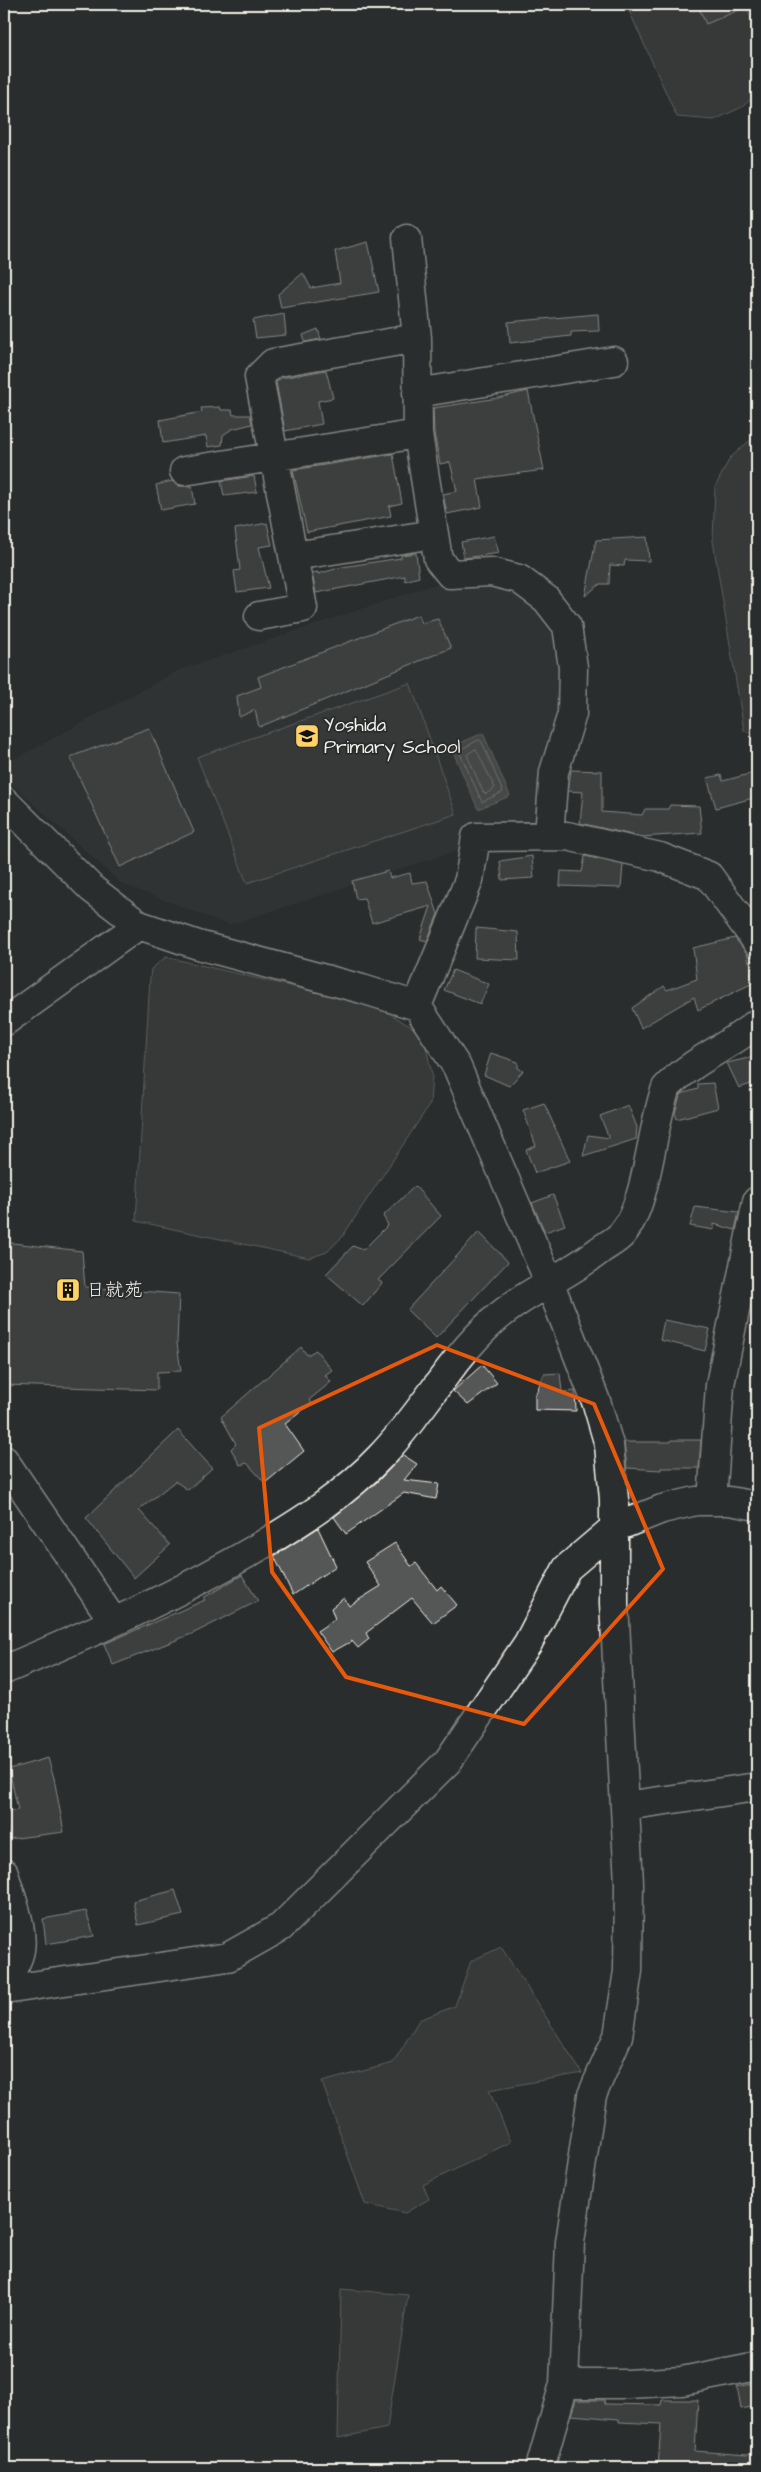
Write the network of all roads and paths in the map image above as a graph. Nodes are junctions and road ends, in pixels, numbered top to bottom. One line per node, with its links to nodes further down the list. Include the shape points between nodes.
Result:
1 (407, 238): 2 (street)
2 (417, 338): 4 (street); 6 (street, via 273,362 259,377)
3 (614, 361): 4 (street)
4 (417, 393): 5 (street)
5 (418, 434): 6 (street); 8 (street)
6 (276, 456): 7 (street); 9 (street)
7 (184, 471)
8 (434, 534): 9 (street); 12 (street, via 438,560 450,574 491,572 519,579 546,599 567,626 573,667 572,714 554,772)
9 (294, 556): 10 (street, via 303,608)
10 (259, 616)
11 (4, 801): 13 (street, via 92,890)
12 (549, 835): 14 (street, via 567,836 660,857 709,876); 15 (street, via 476,837 469,880)
13 (139, 925): 15 (street, via 198,945); 16 (street)
14 (757, 942)
15 (417, 1006): 19 (street, via 457,1067)
16 (4, 1022)
17 (757, 1023): 19 (street, via 666,1088 634,1213 622,1234)
18 (757, 1201): 21 (street, via 720,1385)
19 (550, 1284): 23 (street, via 597,1404 609,1445); 24 (street, via 522,1298 491,1323 381,1456 334,1499 224,1568)
20 (4, 1460): 24 (street)
21 (712, 1501): 22 (street); 23 (street, via 696,1501 662,1509)
22 (757, 1506)
23 (614, 1528): 27 (street, via 614,1602); 30 (street, via 567,1568 528,1643 448,1761 281,1928 228,1957)
24 (114, 1622): 25 (street)
25 (4, 1670)
26 (757, 1787): 27 (street)
27 (625, 1806): 32 (street, via 629,1883 628,1971 618,2036 592,2095 570,2242)
28 (4, 1873): 29 (street, via 16,1917 20,1950)
29 (4, 1981)
30 (4, 1990)
31 (757, 2366): 32 (street, via 682,2381)
32 (564, 2384): 33 (street)
33 (540, 2468)

